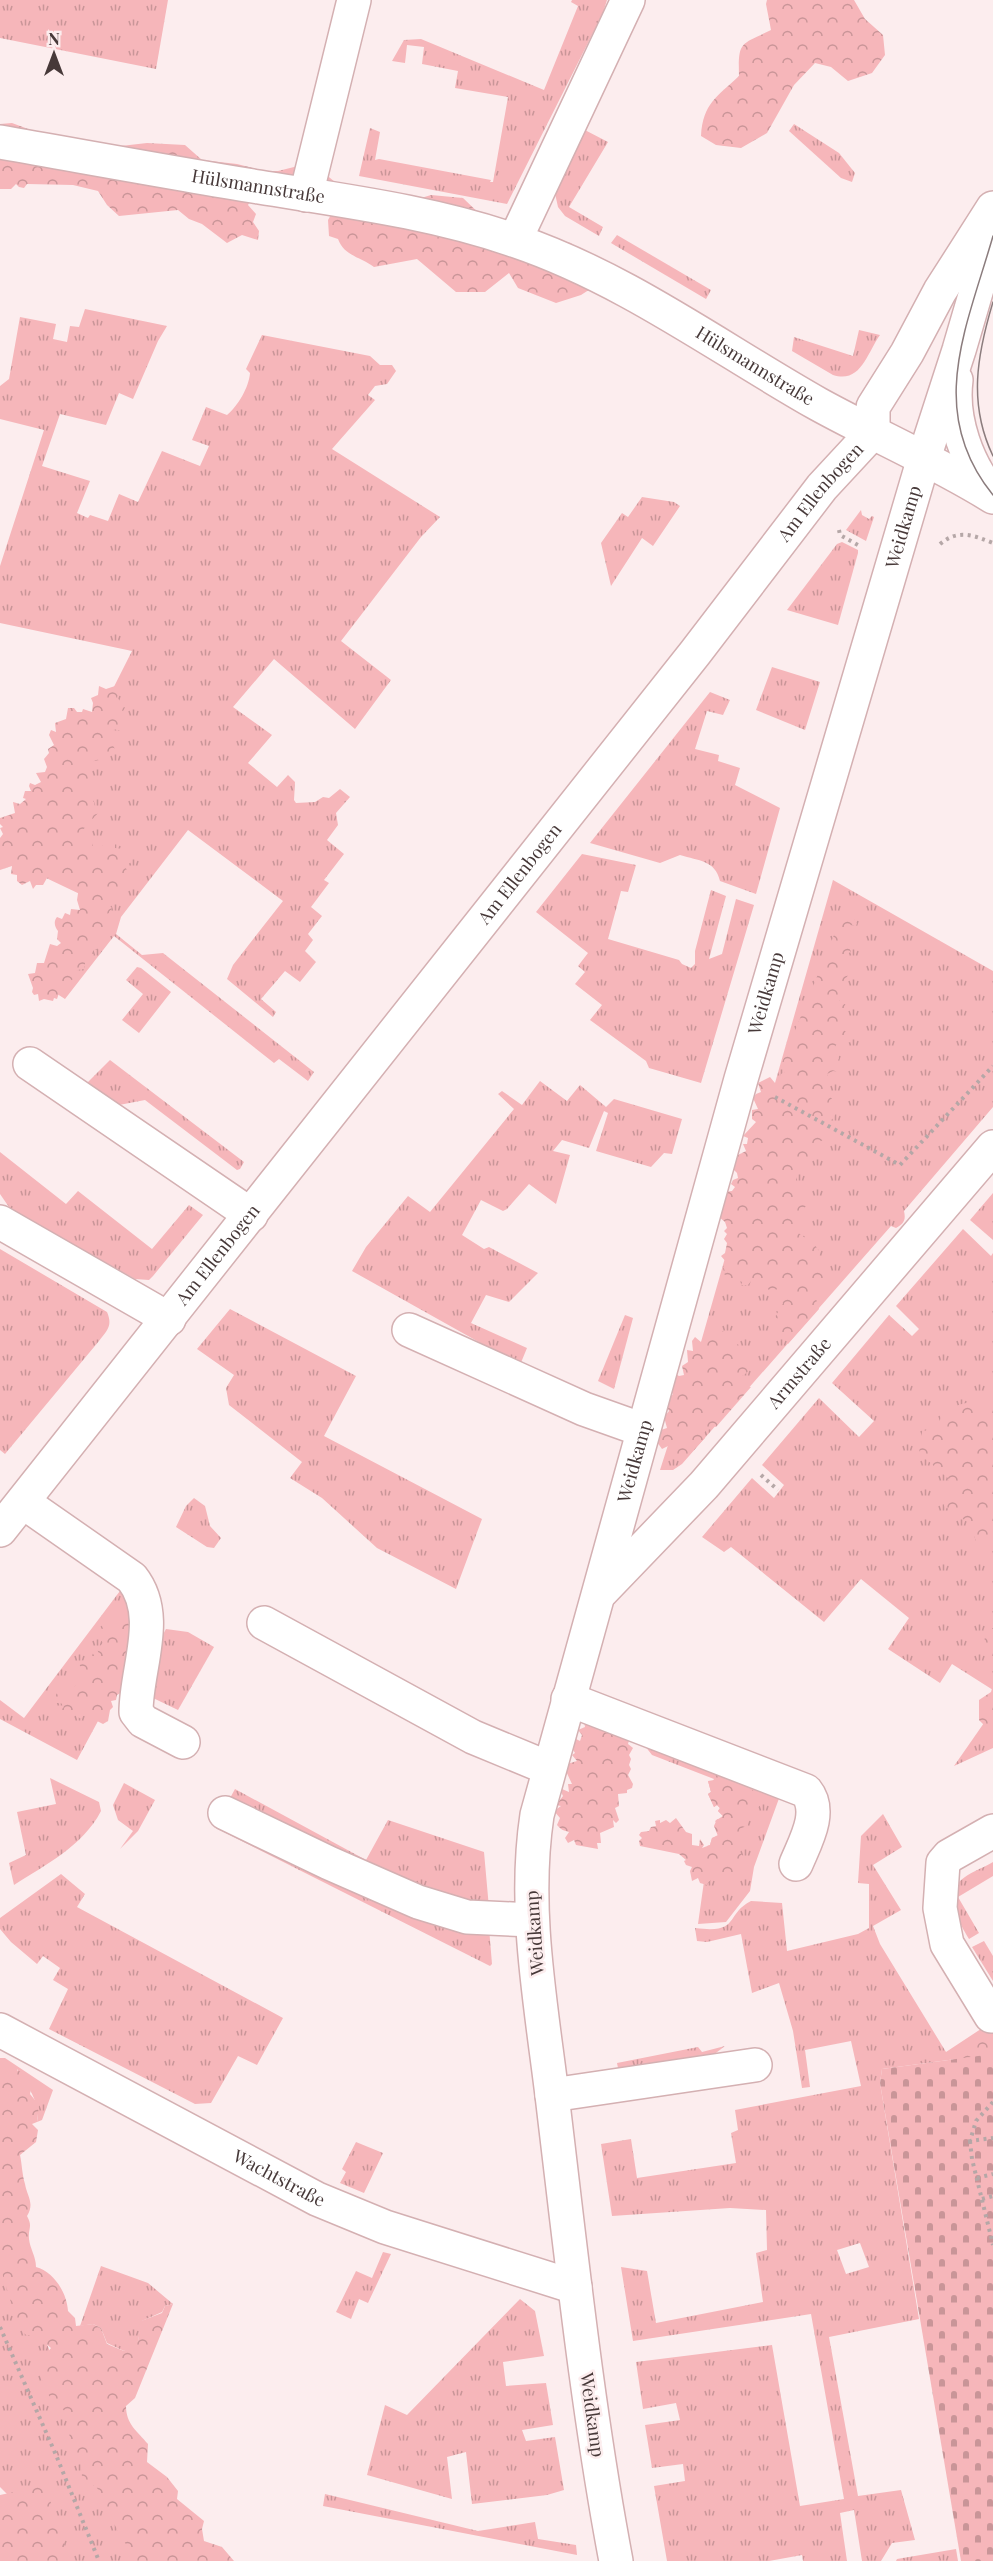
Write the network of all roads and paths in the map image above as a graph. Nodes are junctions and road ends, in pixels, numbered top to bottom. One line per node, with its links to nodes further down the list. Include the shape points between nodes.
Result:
1 (354, 0): 4 (street)
2 (628, 0): 7 (street)
3 (0, 142): 4 (street, Hülsmannstraße)
4 (306, 195): 7 (street, Hülsmannstraße, via 382,207)
5 (993, 208): 10 (street, via 873,407)
6 (993, 234): 8 (street, Weidkamp)
7 (515, 240): 10 (street, Hülsmannstraße, via 563,258 626,290 819,405)
8 (960, 351): 9 (street, Weidkamp); 12 (street, Weidkamp, via 955,388 960,427 974,467)
9 (948, 386): 10 (street, Weidkamp, via 904,431); 11 (street, Weidkamp)
10 (873, 432): 11 (street, Hülsmannstraße); 20 (street, Am Ellenbogen, via 822,487)
11 (924, 458): 12 (street, Hülsmannstraße); 14 (street, Weidkamp)
12 (993, 496)
13 (840, 528): 14 (path, via 840,535 865,548 875,528)
14 (901, 539): 15 (path, via 934,553 951,535 970,534); 18 (street, Weidkamp)
15 (993, 543)
16 (30, 1064): 20 (street)
17 (993, 1066): 18 (path, via 900,1165)
18 (741, 1078): 24 (street, Weidkamp)
19 (993, 1147): 27 (street, Armstraße, via 704,1485)
20 (251, 1215): 22 (street, Am Ellenbogen)
21 (0, 1222): 22 (street, Am Ellenbogen)
22 (169, 1319): 25 (street, Am Ellenbogen)
23 (409, 1330): 24 (street, via 584,1409)
24 (643, 1430): 27 (street, Weidkamp)
25 (23, 1502): 26 (street, Am Ellenbogen); 30 (street, via 138,1585 146,1622 136,1712 143,1721)
26 (0, 1530)
27 (599, 1594): 29 (street, Weidkamp)
28 (264, 1623): 31 (street, via 473,1737)
29 (568, 1699): 31 (street, Weidkamp); 34 (street, via 806,1791 814,1809)
30 (183, 1742)
31 (548, 1768): 35 (street, Weidkamp, via 532,1850)
32 (225, 1813): 35 (street, via 418,1902 467,1917)
33 (993, 1831): 36 (street, via 943,1863 940,1908 947,1944)
34 (796, 1864)
35 (532, 1920): 39 (street, Weidkamp)
36 (991, 2016)
37 (0, 2030): 51 (street, Wachtstraße, via 317,2199 385,2227)
38 (755, 2065): 39 (street)
39 (552, 2095): 51 (street, Weidkamp)
40 (993, 2102): 42 (path, via 976,2121)
41 (993, 2138): 42 (path)
42 (970, 2141): 44 (path)
43 (993, 2174): 44 (path)
44 (977, 2178): 46 (path)
45 (993, 2196): 46 (path)
46 (982, 2199): 48 (path)
47 (993, 2218): 48 (path)
48 (987, 2219): 49 (path)
49 (992, 2238): 50 (path)
50 (993, 2245)
51 (575, 2287): 54 (street, Weidkamp)
52 (0, 2327): 53 (path)
53 (99, 2561)
54 (616, 2561)

